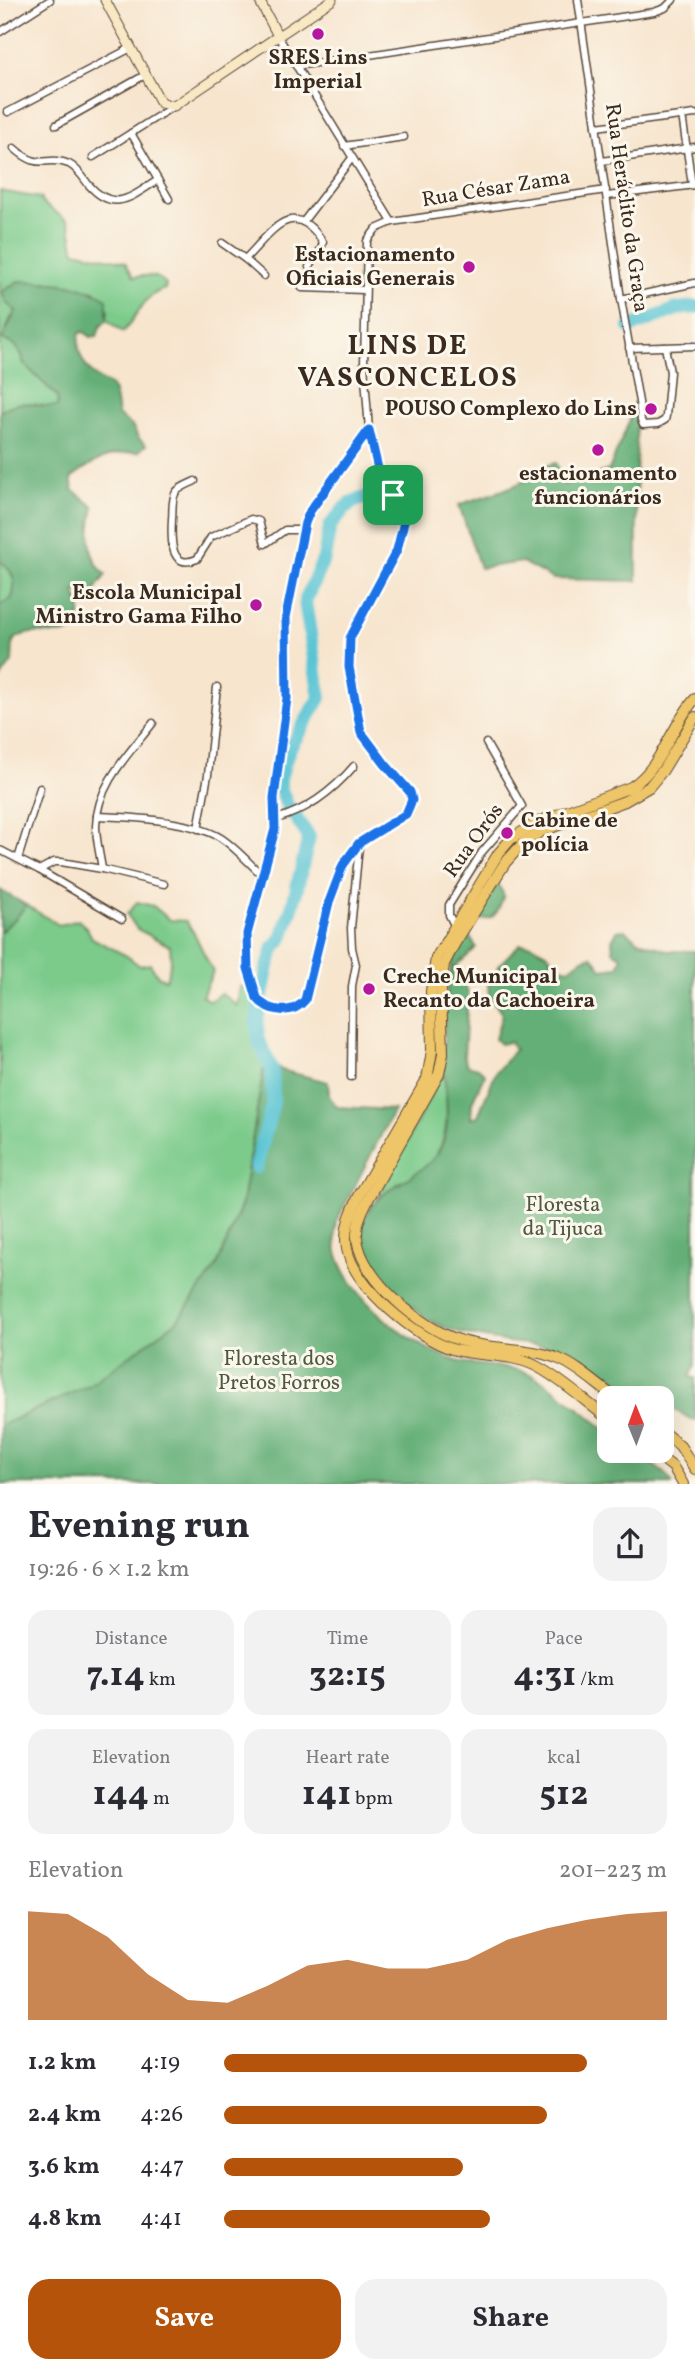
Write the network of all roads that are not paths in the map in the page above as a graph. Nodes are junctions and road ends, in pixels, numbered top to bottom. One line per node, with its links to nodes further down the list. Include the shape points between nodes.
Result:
1 (50, 0): 8 (street)
2 (259, 0): 9 (street)
3 (331, 0): 9 (street)
4 (578, 0): 7 (street, Rua Heráclito da Graça)
5 (673, 0): 7 (street, via 654,12)
6 (107, 1): 10 (street)
7 (581, 21): 11 (street); 20 (street, Rua Heráclito da Graça)
8 (0, 32)
9 (278, 36): 11 (street); 14 (street)
10 (131, 48): 12 (street); 15 (street)
11 (296, 66): 23 (street)
12 (145, 75): 13 (street); 19 (street)
13 (161, 103): 14 (street); 18 (street)
14 (174, 106): 18 (street)
15 (8, 112)
16 (695, 114): 17 (street)
17 (682, 115): 20 (street); 26 (street)
18 (146, 123): 21 (street)
19 (57, 125)
20 (596, 127): 29 (street, Rua Heráclito da Graça)
21 (131, 133): 27 (street); 30 (street)
22 (404, 137): 23 (street)
23 (344, 145): 28 (street)
24 (695, 147): 26 (street)
25 (14, 148): 30 (street, via 34,162 74,166 98,194 114,202 128,199)
26 (686, 148): 29 (street); 31 (street)
27 (93, 157)
28 (352, 158): 34 (street); 35 (street)
29 (601, 161): 32 (street, Rua Heráclito da Graça)
30 (158, 180): 33 (street)
31 (694, 185): 32 (street, Rua César Zama)
32 (606, 193): 35 (street, Rua César Zama); 43 (street, Rua Heráclito da Graça)
33 (169, 199)
34 (303, 222): 37 (street, via 283,221); 38 (street, via 323,242)
35 (392, 222): 42 (street, via 376,229 367,241)
36 (222, 243): 37 (street)
37 (245, 259): 39 (street)
38 (309, 267)
39 (264, 276)
40 (695, 283): 43 (street)
41 (302, 288): 42 (street)
42 (365, 290): 47 (street, via 364,388)
43 (621, 299): 46 (street, Rua Heráclito da Graça)
44 (695, 346): 45 (street)
45 (665, 347): 46 (street); 46 (street, Rua Heráclito da Graça, via 671,385 665,420 646,426 641,420)
46 (629, 348)
47 (369, 430): 49 (street, via 316,501); 60 (street, via 379,473 405,518 397,550 350,638 349,667 361,732 412,800 406,814)
48 (195, 481): 49 (street, via 177,490 173,501 171,545 181,560 197,559 211,537 251,519 262,526 265,544 285,530)
49 (304, 530): 58 (street, via 285,624 287,698 274,798)
50 (217, 687): 59 (street)
51 (695, 699): 68 (main road, via 640,781 538,821 512,839)
52 (695, 717): 70 (main road, via 649,788 542,831 505,863 444,964 439,1074 359,1221 357,1236 364,1263 429,1326 472,1344 557,1358)
53 (153, 723): 57 (street, via 112,775)
54 (486, 743): 68 (street, Rua Orós, via 522,806 482,852 449,905)
55 (354, 766): 58 (street, via 324,796)
56 (40, 788): 62 (street)
57 (97, 816): 59 (street, via 148,819); 63 (street)
58 (276, 819): 65 (street)
59 (198, 829): 65 (street, via 222,839)
60 (359, 843): 65 (street, via 336,880 305,1000 292,1010 260,1002 248,968 246,946); 69 (street, via 351,928 355,970)
61 (0, 850): 62 (street)
62 (18, 859): 64 (street)
63 (102, 869): 64 (street, via 54,862); 66 (street)
64 (39, 870): 67 (street)
65 (262, 875)
66 (164, 884)
67 (122, 919)
68 (454, 925): 72 (main road, via 432,973 432,1051 427,1079 351,1212 347,1251 362,1280 420,1333 452,1349 535,1365)
69 (351, 1077)
70 (594, 1383): 71 (main road); 72 (main road, via 580,1383)
71 (598, 1386)
72 (580, 1398): 73 (main road)
73 (597, 1410)
74 (674, 1441): 76 (main road)
75 (668, 1463): 77 (main road)
76 (695, 1469)
77 (683, 1484)

